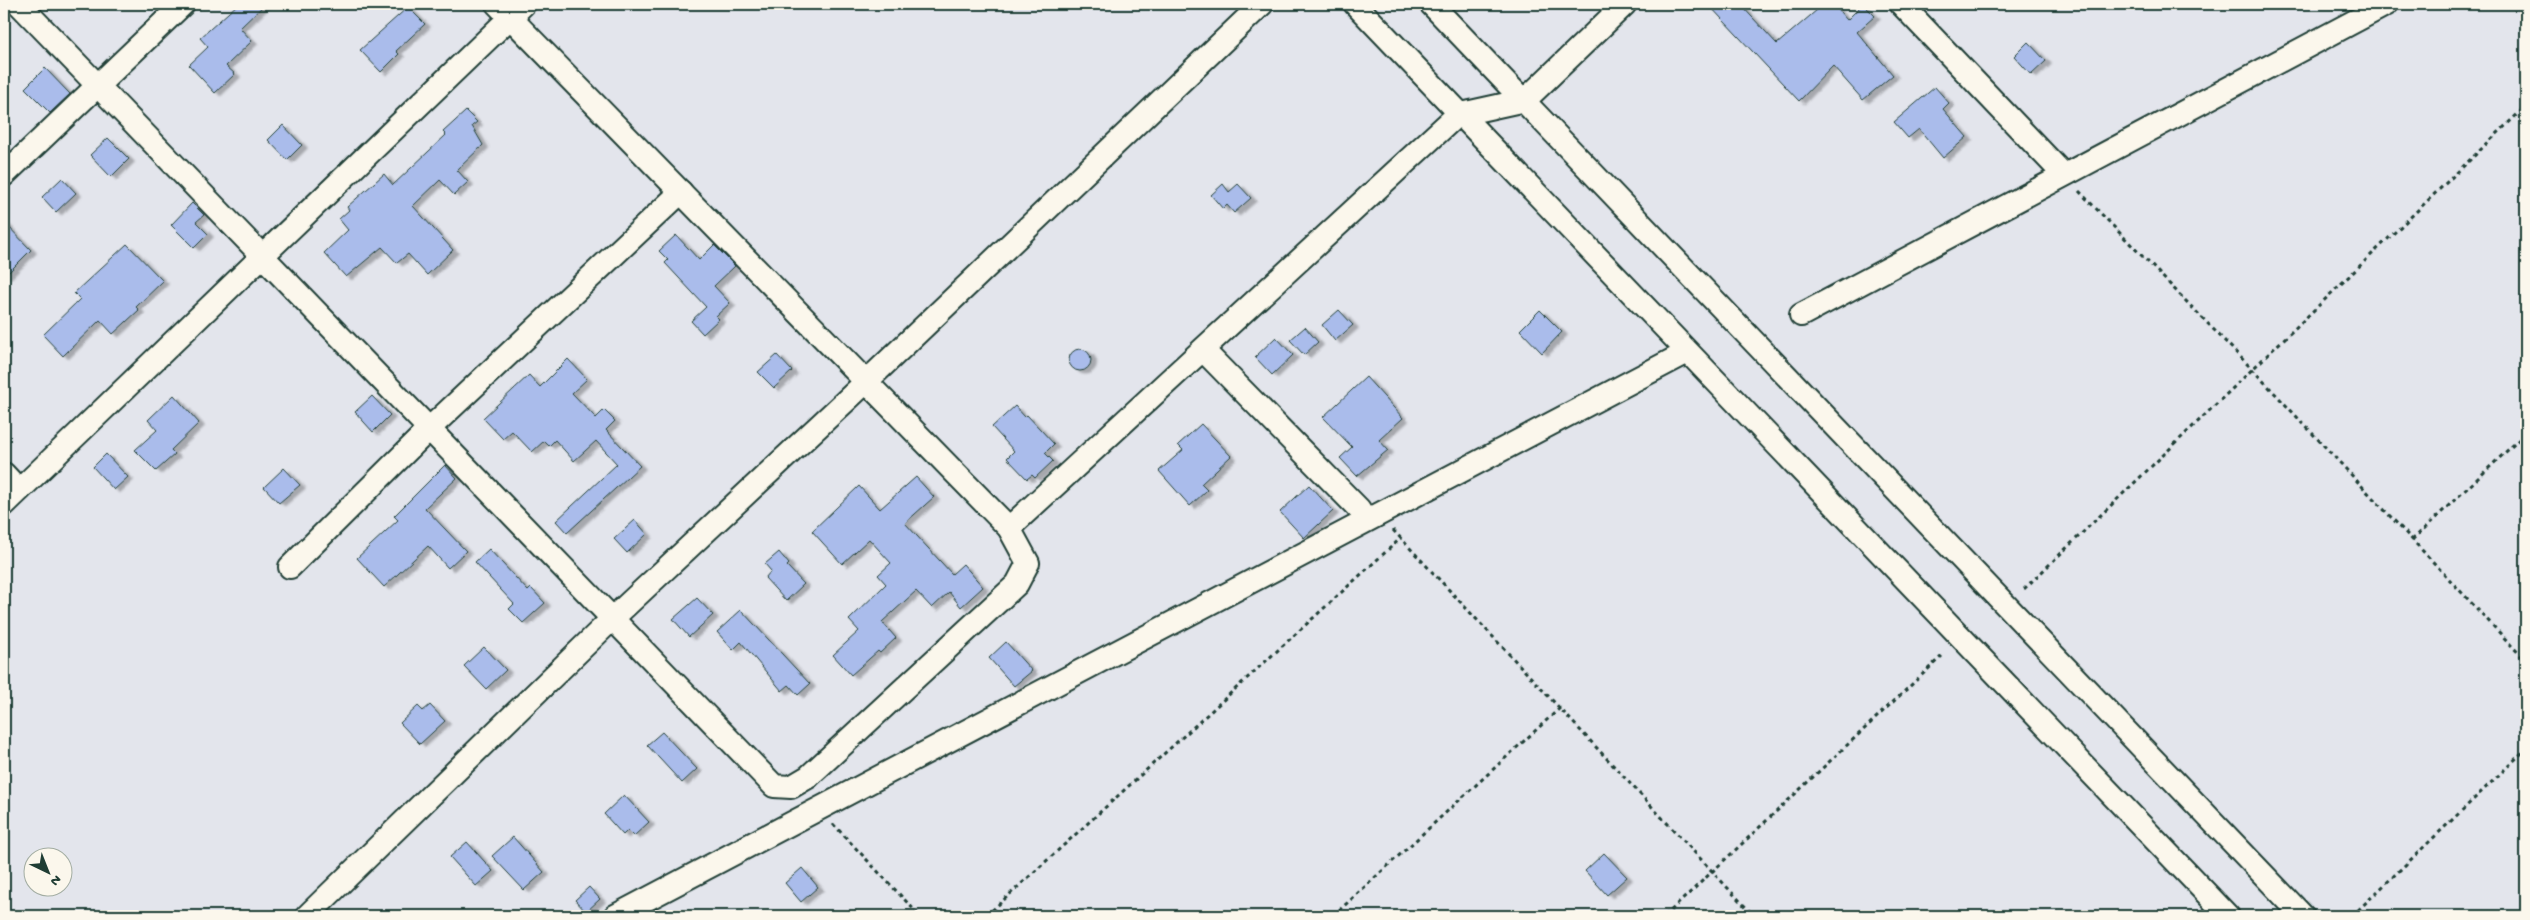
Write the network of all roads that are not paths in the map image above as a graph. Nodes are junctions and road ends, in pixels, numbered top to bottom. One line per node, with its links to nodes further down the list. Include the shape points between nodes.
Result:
1 (19, 4): 10 (street)
2 (183, 4): 10 (street)
3 (1262, 4): 20 (street)
4 (1355, 4): 12 (street)
5 (1431, 4): 11 (street)
6 (1625, 4): 11 (street)
7 (1901, 4): 13 (street)
8 (2387, 4): 13 (street)
9 (510, 8): 15 (street); 16 (street)
10 (97, 86): 14 (street); 16 (street)
11 (1525, 100): 12 (street); 31 (street)
12 (1460, 115): 18 (street); 30 (street)
13 (2063, 174): 17 (street)
14 (4, 175)
15 (681, 192): 20 (street); 21 (street)
16 (263, 255): 21 (street); 23 (street)
17 (1801, 315)
18 (1202, 350): 24 (street); 25 (street)
19 (1680, 356): 24 (street)
20 (866, 382): 25 (street); 27 (street)
21 (430, 428): 26 (street); 27 (street)
22 (4, 474): 23 (street)
23 (11, 497)
24 (1369, 512): 29 (street)
25 (1009, 528): 27 (street, via 1028,563 1017,584 808,777 791,787 774,786)
26 (290, 567)
27 (613, 618): 28 (street)
28 (308, 916)
29 (615, 916)
30 (2228, 916)
31 (2303, 916)

